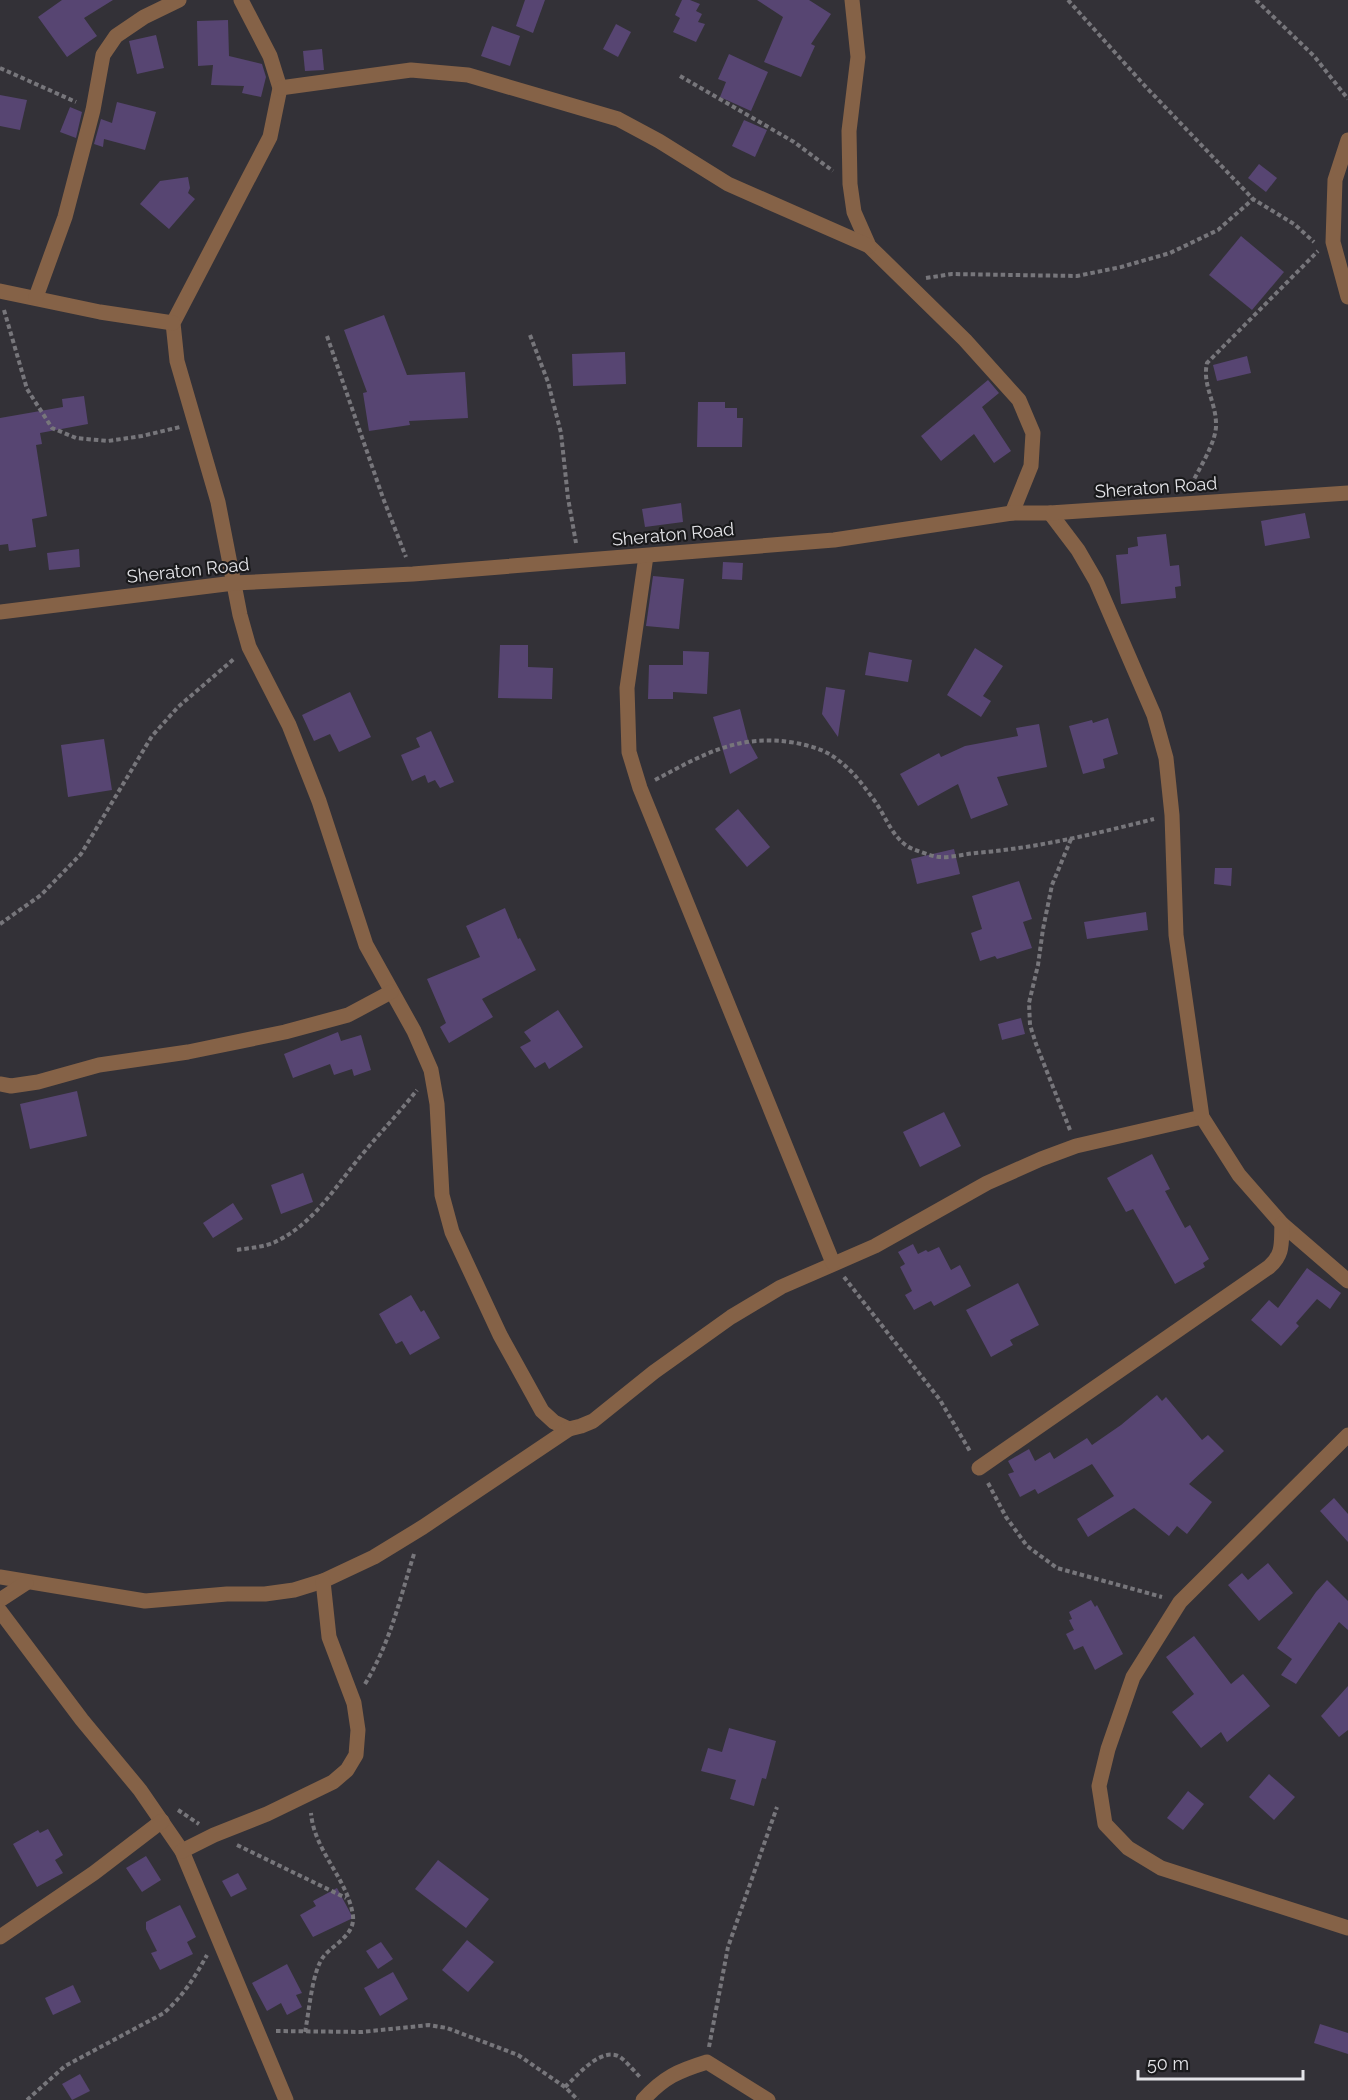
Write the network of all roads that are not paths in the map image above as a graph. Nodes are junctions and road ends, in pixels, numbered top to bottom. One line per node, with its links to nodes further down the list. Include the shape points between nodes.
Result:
1 (179, 0): 9 (street, via 116,36 103,56 65,217)
2 (241, 0): 4 (street)
3 (852, 0): 7 (street, via 858,57 849,132 850,184 854,212)
4 (250, 7): 5 (street)
5 (280, 88): 7 (street, via 411,70 468,75 618,119 729,184); 11 (street, via 270,137)
6 (1348, 140): 10 (street, via 1335,180 1333,242)
7 (869, 246): 13 (street, via 965,340 1018,400 1033,434 1031,466)
8 (0, 291): 9 (street)
9 (36, 297): 11 (street)
10 (1348, 297)
11 (172, 323): 16 (street, via 177,361 218,502)
12 (1348, 493): 14 (street, Sheraton Road)
13 (1012, 513): 14 (street, Sheraton Road); 15 (street, Sheraton Road, via 834,540)
14 (1050, 513): 20 (street, via 1096,581 1154,716 1166,758 1176,935)
15 (646, 556): 16 (street, Sheraton Road); 22 (street, via 627,688 629,752 640,788)
16 (234, 583): 17 (street, Sheraton Road); 18 (street, via 249,647 289,725 319,801 366,945)
17 (0, 612)
18 (391, 992): 19 (street, via 348,1015 285,1032 99,1065 38,1082); 24 (street, via 431,1070 442,1195 452,1232 500,1335 542,1412)
19 (0, 1084)
20 (1202, 1117): 21 (street, via 1239,1175); 22 (street, via 1076,1146 1041,1159 987,1183 875,1246)
21 (1282, 1224): 23 (street); 26 (street, via 1281,1249 1269,1267)
22 (833, 1263): 24 (street, via 781,1287 731,1317 593,1421)
23 (1348, 1281)
24 (569, 1429): 28 (street, via 423,1527 374,1557)
25 (1348, 1435): 34 (street, via 1180,1602 1133,1677 1107,1749 1099,1786 1106,1824 1128,1848 1161,1868)
26 (979, 1468)
27 (0, 1577): 29 (street)
28 (323, 1581): 29 (street, via 265,1594 145,1600); 33 (street, via 329,1636 354,1703 356,1755 333,1782)
29 (26, 1582): 30 (street)
30 (0, 1600)
31 (0, 1611): 32 (street)
32 (162, 1821): 33 (street); 35 (street, via 94,1874)
33 (182, 1851): 37 (street)
34 (1348, 1928)
35 (0, 1937)
36 (648, 2095): 38 (street, via 677,2071 706,2062)
37 (286, 2100)
38 (768, 2100)

